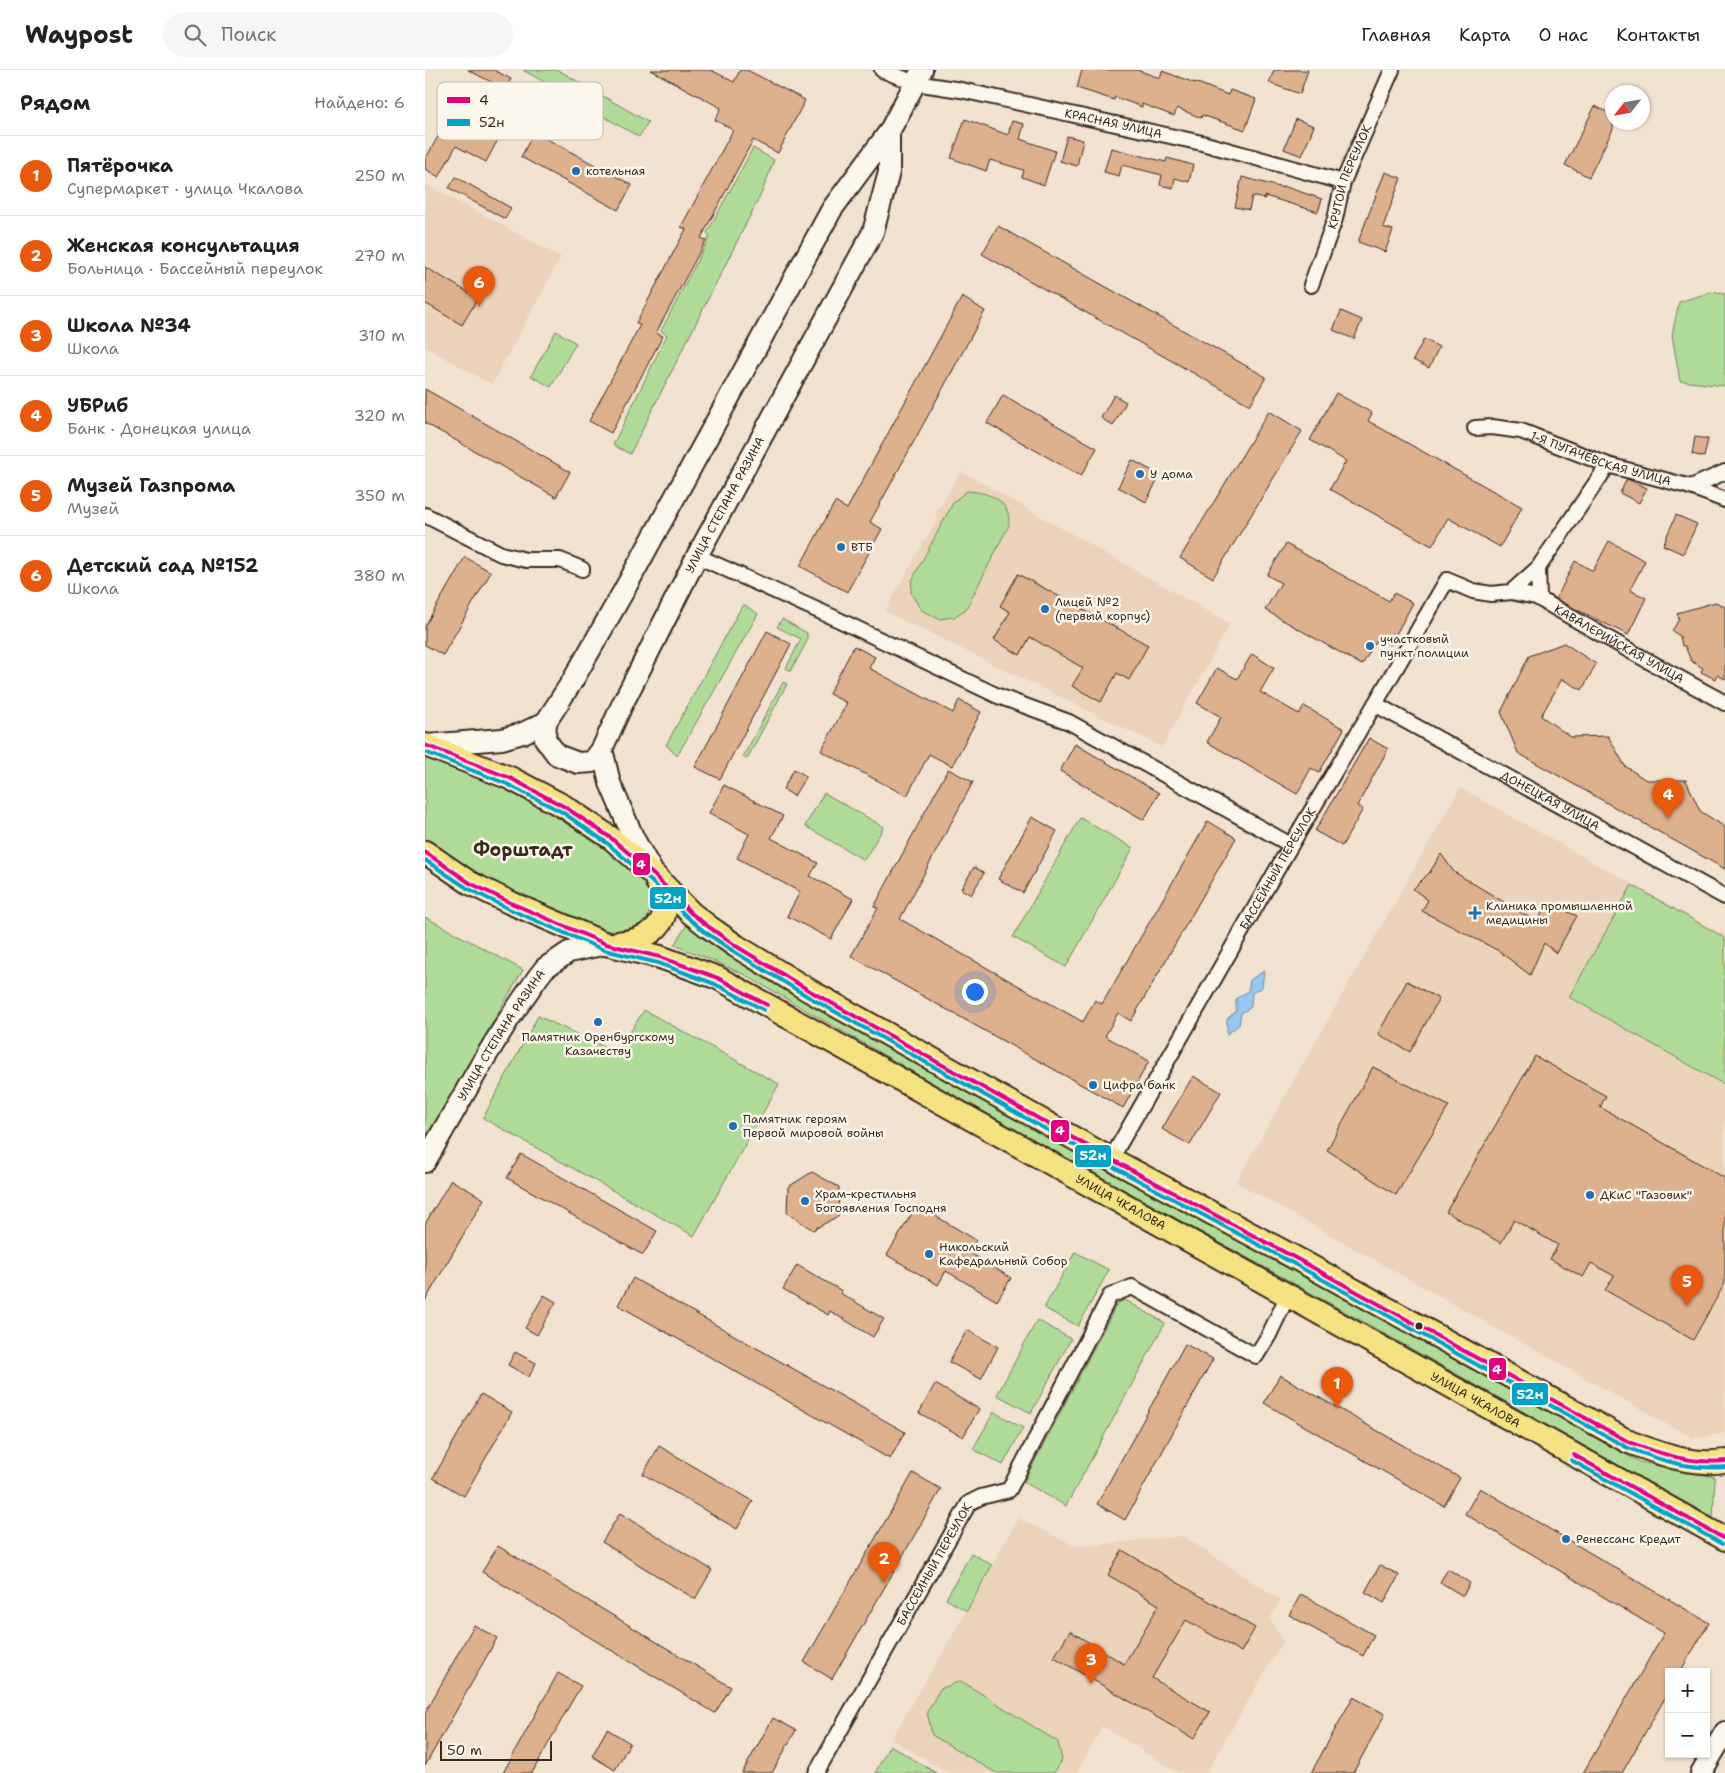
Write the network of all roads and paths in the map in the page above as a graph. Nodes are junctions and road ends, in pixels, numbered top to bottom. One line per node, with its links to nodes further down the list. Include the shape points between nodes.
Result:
1 (883, 70): 3 (street, КРАСНАЯ УЛИЦА)
2 (1392, 70): 5 (street, КРУТОЙ ПЕРЕУЛОК)
3 (918, 76): 4 (main road, УЛИЦА СТЕПАНА РАЗИНА); 5 (street, КРАСНАЯ УЛИЦА, via 961,90 1192,141)
4 (889, 132): 13 (main road, УЛИЦА СТЕПАНА РАЗИНА, via 889,172 873,232); 21 (main road, УЛИЦА СТЕПАНА РАЗИНА, via 833,209 622,594)
5 (1343, 182): 6 (street, КРУТОЙ ПЕРЕУЛОК, via 1335,219)
6 (1311, 285)
7 (1475, 428): 8 (street, 1-Я ПУГАЧЁВСКАЯ УЛИЦА, via 1521,431)
8 (1608, 466): 10 (street, 1-Я ПУГАЧЁВСКАЯ УЛИЦА); 14 (street)
9 (1725, 472): 10 (street)
10 (1691, 487): 11 (street, 1-Я ПУГАЧЁВСКАЯ УЛИЦА)
11 (1725, 500)
12 (425, 516): 15 (street, via 501,554 526,560 561,560)
13 (697, 556): 23 (main road, УЛИЦА СТЕПАНА РАЗИНА); 24 (street, via 998,696 1069,722)
14 (1538, 568): 17 (street); 18 (street)
15 (582, 569)
16 (1447, 580): 17 (street, КАВАЛЕРИЙСКАЯ УЛИЦА, via 1473,591 1491,594); 20 (street, БАССЕЙНЫЙ ПЕРЕУЛОК)
17 (1511, 592): 18 (street, КАВАЛЕРИЙСКАЯ УЛИЦА)
18 (1539, 598): 19 (street, КАВАЛЕРИЙСКАЯ УЛИЦА)
19 (1725, 703)
20 (1375, 704): 24 (street, БАССЕЙНЫЙ ПЕРЕУЛОК); 27 (street, ДОНЕЦКАЯ УЛИЦА)
21 (546, 722): 22 (main road, УЛИЦА СТЕПАНА РАЗИНА, via 523,734 502,739); 23 (main road, via 545,739 557,755 578,763 592,762)
22 (425, 745): 26 (main road, via 510,778 565,806 611,838)
23 (602, 749): 26 (main road, via 614,792 634,839)
24 (1291, 845): 29 (street, БАССЕЙНЫЙ ПЕРЕУЛОК)
25 (425, 852): 28 (main road, УЛИЦА ЧКАЛОВА, via 470,882 511,903)
26 (655, 876): 28 (main road, via 664,895 665,908 655,930 645,938 631,942); 29 (main road, via 691,913 744,951)
27 (1725, 897)
28 (606, 944): 30 (main road, УЛИЦА СТЕПАНА РАЗИНА, via 569,952 545,968 487,1054); 31 (main road, УЛИЦА ЧКАЛОВА, via 659,957 718,978)
29 (1111, 1159): 32 (main road, via 1629,1442 1680,1460)
30 (425, 1162)
31 (1288, 1295): 33 (main road, УЛИЦА ЧКАЛОВА); 35 (street, БАССЕЙНЫЙ ПЕРЕУЛОК, via 1256,1356 1132,1287 1110,1296 1009,1490 969,1503)
32 (1725, 1461)
33 (1725, 1539)
34 (1725, 1732): 36 (main road)
35 (816, 1773)
36 (1701, 1773)

